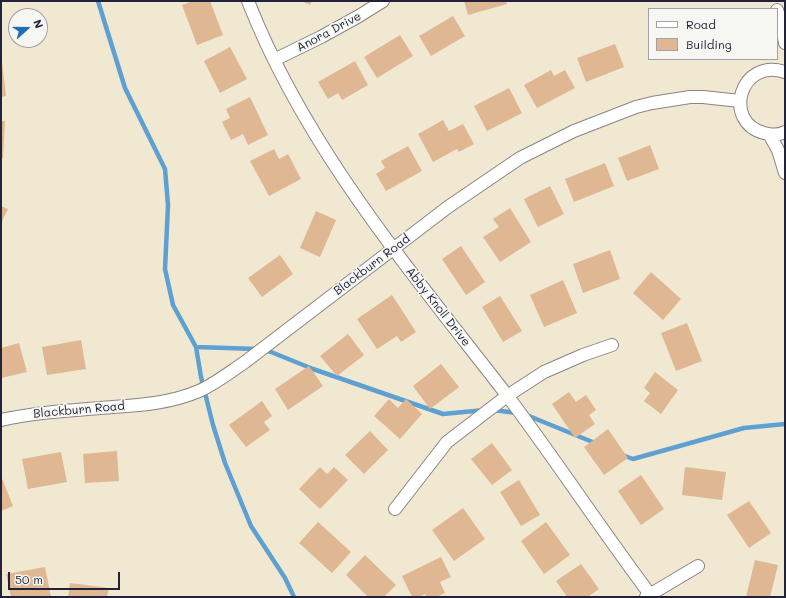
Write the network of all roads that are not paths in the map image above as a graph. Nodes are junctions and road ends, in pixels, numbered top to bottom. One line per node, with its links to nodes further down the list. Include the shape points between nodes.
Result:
1 (248, 1): 5 (street, Abby Knoll Drive)
2 (383, 1): 5 (street, Anora Drive, via 327,34)
3 (778, 14): 4 (street)
4 (785, 43)
5 (274, 60): 12 (street, Abby Knoll Drive, via 331,160)
6 (767, 64): 7 (street); 8 (street, via 748,81 742,90)
7 (785, 72)
8 (740, 101): 10 (street, via 745,120 755,130); 12 (street, Blackburn Road, via 703,97 675,99 636,108 574,131 520,158 448,207)
9 (785, 132): 10 (street)
10 (769, 134): 11 (street, via 778,150)
11 (785, 173)
12 (393, 249): 14 (street, Abby Knoll Drive); 15 (street, Blackburn Road, via 245,362 199,391 153,404 46,413)
13 (612, 344): 14 (street, via 544,372)
14 (507, 396): 16 (street, via 447,442); 18 (street, Abby Knoll Drive)
15 (1, 420)
16 (395, 509)
17 (698, 566): 18 (street)
18 (649, 596)

